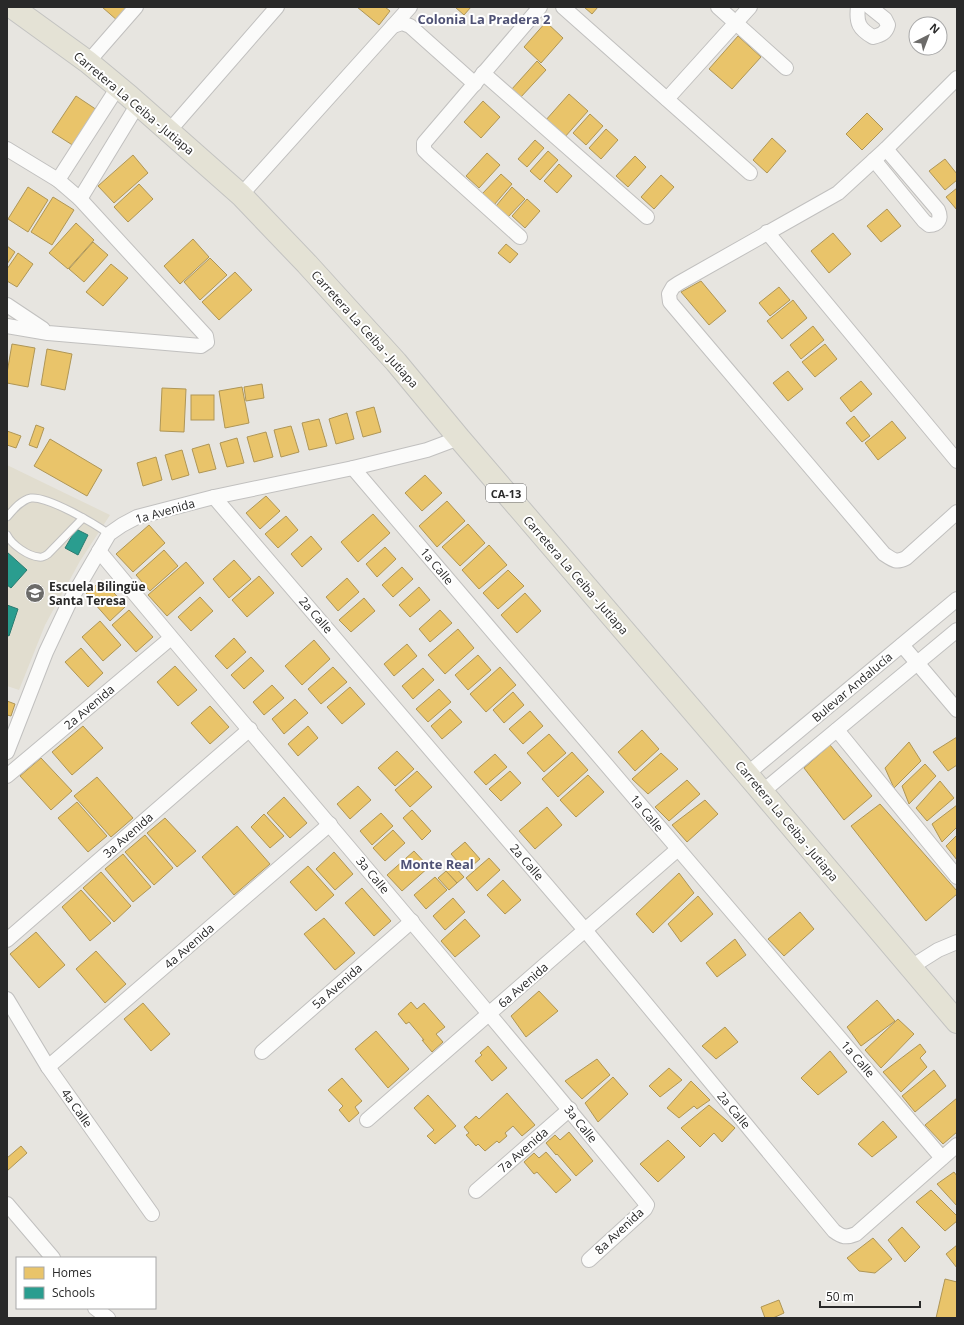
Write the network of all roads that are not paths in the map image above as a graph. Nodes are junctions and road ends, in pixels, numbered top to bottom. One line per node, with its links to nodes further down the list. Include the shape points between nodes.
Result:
1 (12, 7): 13 (main road, Carretera La Ceiba - Jutiapa / CA-13)
2 (136, 7): 13 (street)
3 (277, 7): 21 (street)
4 (410, 7): 12 (street)
5 (540, 7): 15 (street)
6 (564, 7): 19 (street)
7 (718, 7): 11 (street)
8 (750, 7): 11 (street)
9 (858, 7): 10 (street, via 857,18 860,27 873,37 886,31 888,24)
10 (870, 7)
11 (735, 23): 14 (street); 19 (street)
12 (393, 26): 17 (street, via 402,23 410,26); 27 (street)
13 (88, 62): 18 (main road, Carretera La Ceiba - Jutiapa / CA-13)
14 (786, 68)
15 (484, 73): 17 (street); 29 (street)
16 (957, 78): 23 (street)
17 (475, 84): 31 (street, via 424,143 424,150)
18 (118, 87): 20 (main road, Carretera La Ceiba - Jutiapa / CA-13); 26 (street)
19 (667, 99): 25 (street)
20 (138, 104): 21 (main road, Carretera La Ceiba - Jutiapa / CA-13); 28 (street)
21 (169, 132): 27 (main road, Carretera La Ceiba - Jutiapa / CA-13)
22 (7, 149): 26 (street)
23 (886, 149): 24 (street); 24 (street, via 938,210 939,221 929,225 924,221)
24 (874, 160): 30 (street, via 838,193)
25 (750, 173)
26 (58, 180): 28 (street)
27 (241, 195): 35 (main road, Carretera La Ceiba - Jutiapa / CA-13, via 396,362)
28 (80, 199): 34 (street, via 206,336 207,342 201,346)
29 (647, 217)
30 (767, 232): 36 (street); 39 (street, via 673,287 669,294 670,302 884,554 892,560 900,561 906,558)
31 (520, 237)
32 (7, 305): 34 (street)
33 (7, 326): 34 (street)
34 (48, 333)
35 (459, 438): 37 (street, 1a Avenida, via 426,450); 54 (main road, Carretera La Ceiba - Jutiapa / CA-13)
36 (957, 461)
37 (353, 468): 38 (street, 1a Avenida); 58 (street, 1a Calle)
38 (214, 497): 42 (street, 1a Avenida, via 137,517); 61 (street, 2a Calle)
39 (957, 512)
40 (7, 517): 41 (lane, via 16,506 31,498 48,501)
41 (83, 518): 42 (lane); 43 (lane, via 41,558 32,556 14,544)
42 (109, 534): 44 (street, 1a Avenida)
43 (7, 535)
44 (99, 551): 47 (street, 3a Calle); 53 (street, 1a Avenida, via 70,601 52,640)
45 (957, 599): 48 (street, Bulevar Andalucía)
46 (957, 630): 49 (street, Bulevar Andalucía)
47 (171, 638): 51 (street, 3a Calle); 55 (street, 2a Avenida)
48 (902, 645): 49 (street); 54 (street, Bulevar Andalucía)
49 (917, 663): 50 (street); 52 (street, Bulevar Andalucía)
50 (957, 710)
51 (250, 729): 57 (street, 3a Calle); 62 (street, 3a Avenida)
52 (837, 730): 56 (street, Bulevar Andalucía); 59 (street)
53 (7, 752)
54 (747, 774): 56 (main road, Carretera La Ceiba - Jutiapa / CA-13)
55 (7, 776)
56 (762, 792): 64 (main road, Carretera La Ceiba - Jutiapa / CA-13)
57 (330, 824): 60 (street, 3a Calle); 69 (street, 4a Avenida)
58 (678, 849): 61 (street, 6a Avenida); 73 (street, 1a Calle)
59 (957, 876)
60 (412, 921): 66 (street, 3a Calle); 68 (street, 5a Avenida)
61 (585, 930): 66 (street, 6a Avenida); 73 (street, 2a Calle, via 840,1236 848,1238 856,1234)
62 (7, 940)
63 (957, 942): 64 (street, via 938,950)
64 (911, 967): 67 (main road, Carretera La Ceiba - Jutiapa / CA-13)
65 (7, 999): 69 (street, 4a Calle)
66 (489, 1014): 70 (street, 3a Calle); 71 (street, 6a Avenida)
67 (957, 1022)
68 (262, 1052)
69 (48, 1067): 77 (street, 4a Calle)
70 (570, 1109): 74 (street, 7a Avenida); 75 (street, 3a Calle)
71 (367, 1120)
72 (957, 1145): 73 (street)
73 (942, 1158)
74 (476, 1191)
75 (644, 1201): 79 (street, 8a Avenida, via 647,1205 645,1209)
76 (7, 1204): 78 (street)
77 (152, 1214)
78 (52, 1257)
79 (589, 1260)
80 (96, 1309): 81 (street)
81 (108, 1318)

